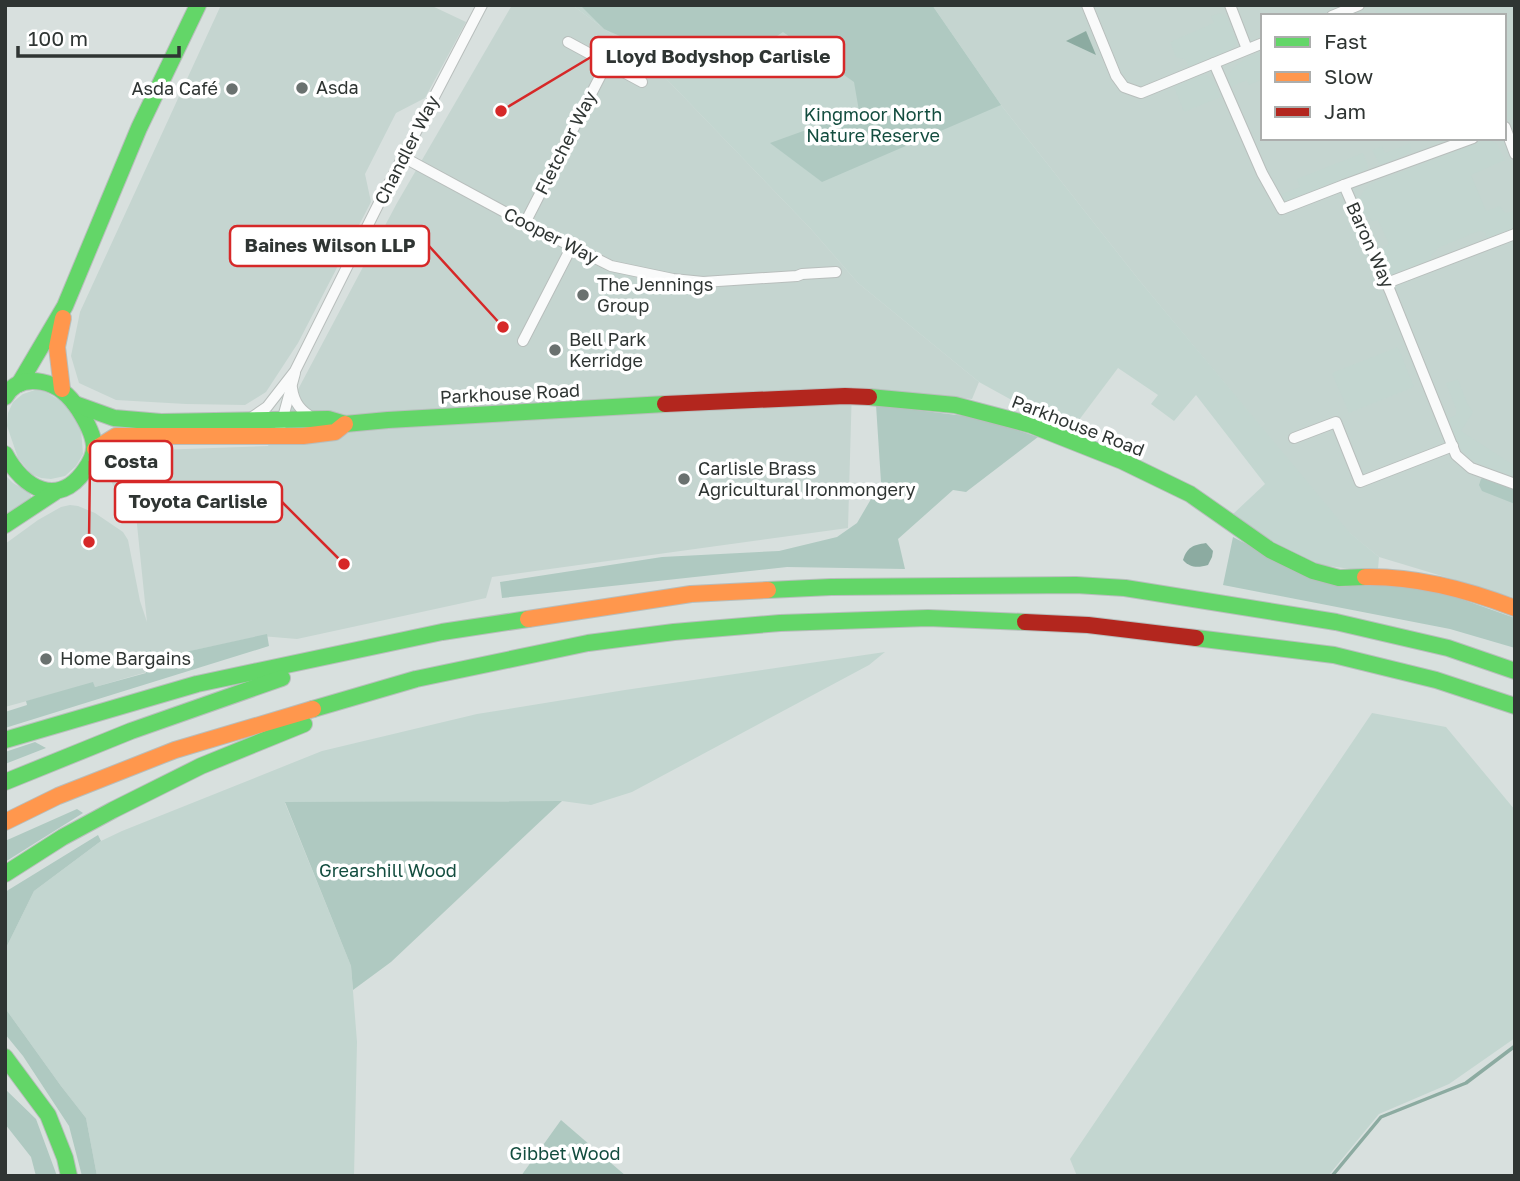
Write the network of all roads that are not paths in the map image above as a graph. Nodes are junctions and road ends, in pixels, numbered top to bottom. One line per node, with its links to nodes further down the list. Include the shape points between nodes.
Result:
1 (198, 5): 23 (main road, via 139,128)
2 (482, 5): 16 (street, Chandler Way)
3 (1087, 5): 11 (street, via 1124,87 1141,93)
4 (1230, 5): 9 (street)
5 (1359, 5): 6 (street)
6 (1337, 14)
7 (568, 42): 10 (street)
8 (1261, 44): 9 (street)
9 (1247, 49): 11 (street)
10 (607, 63): 12 (street); 18 (street, Fletcher Way)
11 (1214, 63): 17 (street, Baron Way, via 1282,209)
12 (642, 82)
13 (1508, 125): 15 (street)
14 (1468, 140): 17 (street)
15 (1515, 154)
16 (403, 157): 18 (street, Cooper Way); 25 (street, Chandler Way)
17 (1344, 185): 22 (street, Baron Way)
18 (525, 223): 20 (street, Cooper Way)
19 (1515, 234): 22 (street)
20 (572, 246): 21 (street, Cooper Way, via 611,266 703,282); 24 (street)
21 (836, 272)
22 (1387, 283): 34 (street, Baron Way)
23 (65, 306): 27 (main road); 28 (main road, via 57,347)
24 (523, 341)
25 (295, 371): 26 (street, Chandler Way); 31 (street, Chandler Way)
26 (292, 388): 30 (street, via 296,404); 31 (street, Chandler Way)
27 (10, 389): 28 (main road, via 31,381)
28 (62, 389): 29 (main road)
29 (75, 404): 31 (main road, Parkhouse Road, via 114,418 160,422); 35 (main road)
30 (314, 419): 31 (main road, Parkhouse Road); 32 (main road, Parkhouse Road)
31 (274, 421): 32 (main road, Parkhouse Road, via 303,436 335,432); 35 (main road, Parkhouse Road, via 116,436)
32 (345, 424): 40 (main road, Parkhouse Road, via 845,396 955,405 1031,425 1122,461 1190,494 1270,550 1313,571 1339,578 1386,577 1436,584)
33 (1294, 438): 34 (street, via 1336,422 1360,482)
34 (1453, 446): 37 (street, Baron Way, via 1471,468)
35 (95, 449): 38 (main road, via 83,474)
36 (5, 454): 38 (main road, via 15,471 33,486)
37 (1515, 484)
38 (55, 492): 39 (main road)
39 (5, 525)
40 (1515, 608)
41 (360, 650): 42 (main road, via 442,632 691,594 831,587 1076,585 1125,588 1336,622 1448,648); 45 (main road, via 197,684); 46 (main road, via 131,731)
42 (1515, 671)
43 (416, 679): 44 (main road, via 588,643 662,634 780,623 928,618 1088,625 1334,655 1436,680); 47 (main road, via 175,750); 48 (main road, via 201,766 63,837)
44 (1515, 706)
45 (5, 740)
46 (5, 782)
47 (5, 821)
48 (5, 874)
49 (5, 1057): 51 (main road)
50 (5, 1076): 51 (main road)
51 (27, 1086): 52 (main road, via 48,1115)
52 (69, 1176)

